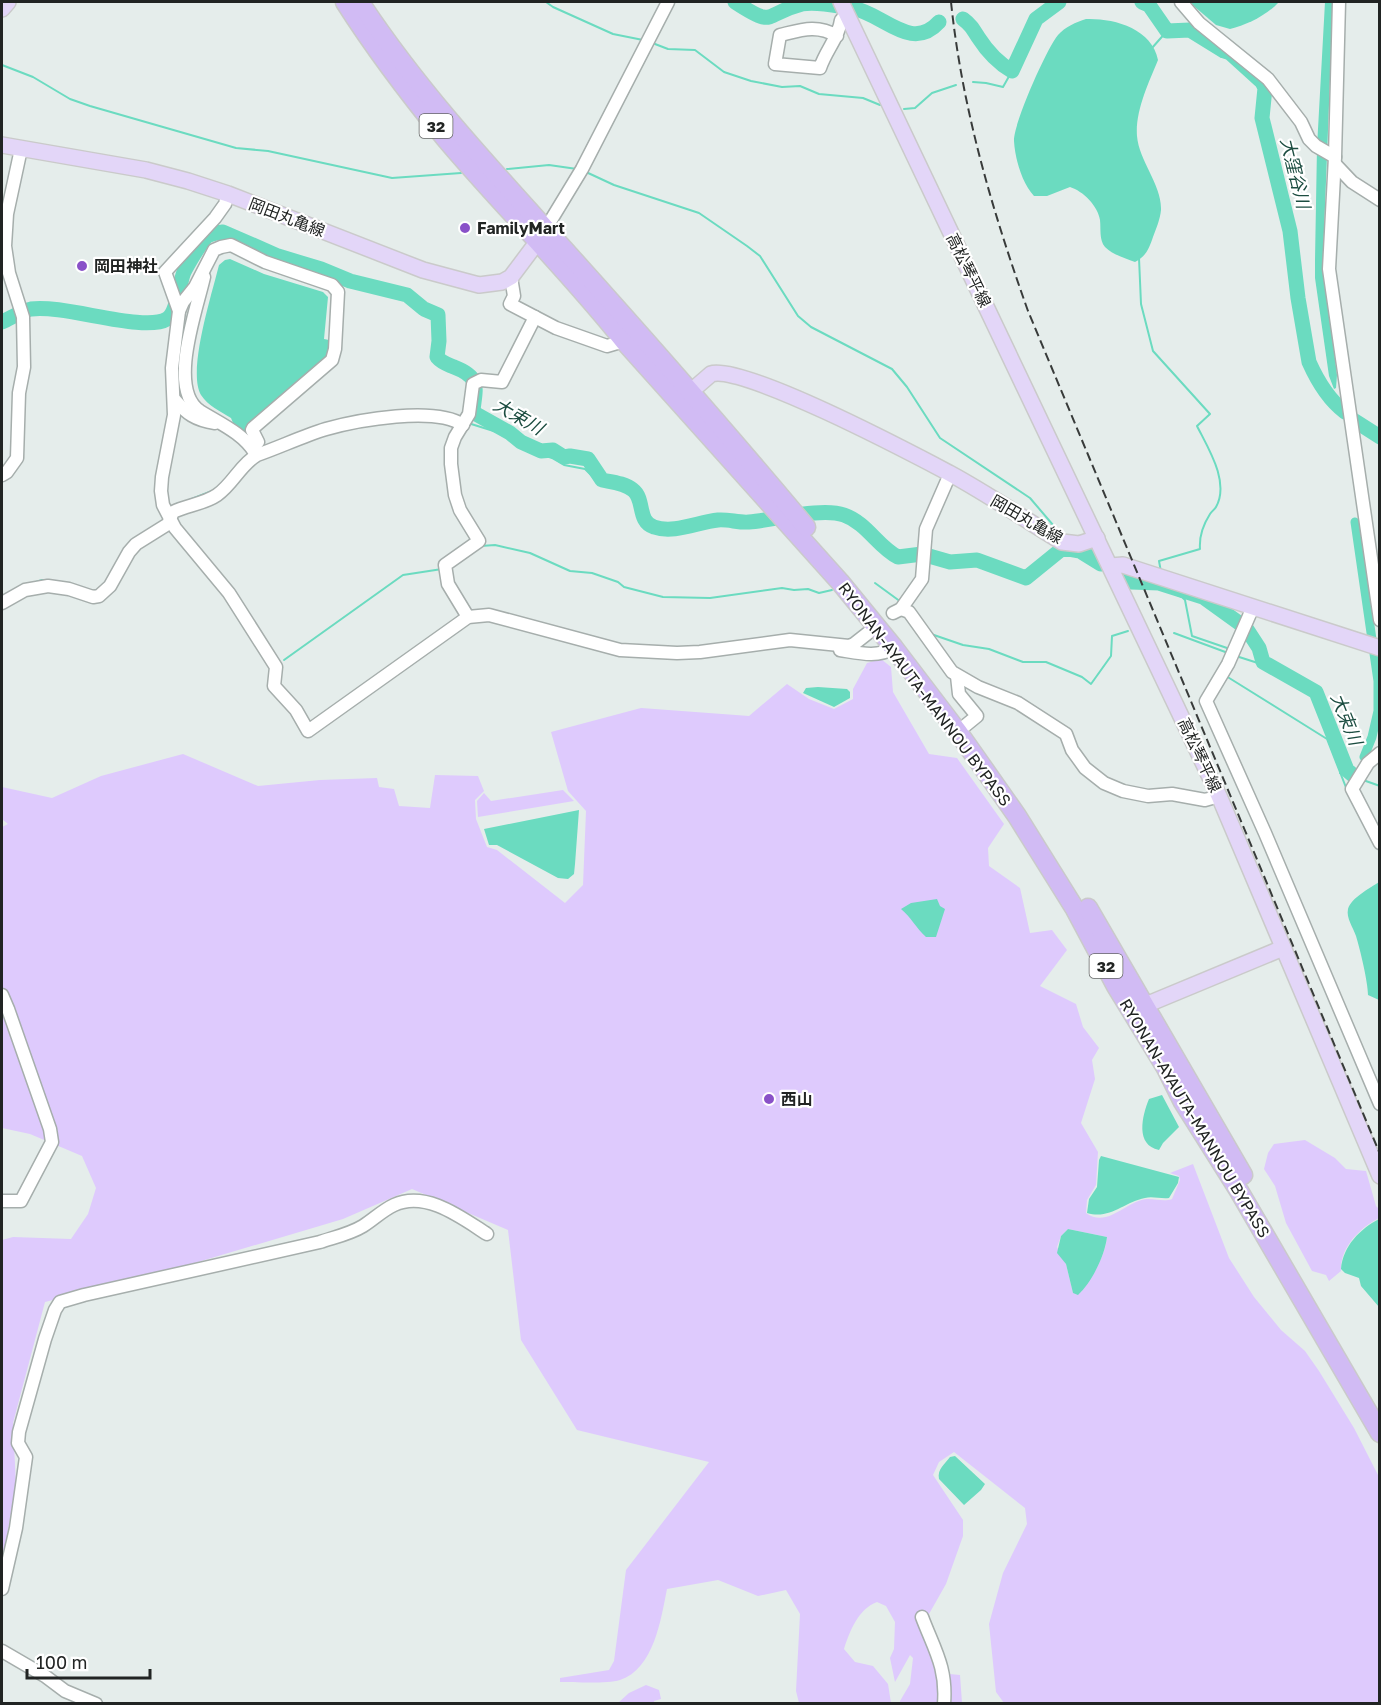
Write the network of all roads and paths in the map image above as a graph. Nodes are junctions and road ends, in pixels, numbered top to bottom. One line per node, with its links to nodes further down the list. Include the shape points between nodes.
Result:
1 (8, 2): 8 (main road)
2 (345, 2): 15 (highway, RYONAN-AYAUTA-MANNOU BYPASS / 32, via 370,41 446,139)
3 (359, 2): 15 (highway, RYONAN-AYAUTA-MANNOU BYPASS / 32, via 420,85)
4 (668, 2): 15 (street, via 581,170)
5 (1181, 2): 12 (street, via 1198,23 1268,79 1301,122 1308,139)
6 (1339, 2): 12 (street)
7 (844, 8): 9 (street); 30 (main road, 高松琴平線)
8 (2, 9)
9 (837, 36): 9 (street, via 820,68 775,64 780,35 825,29)
10 (2, 145): 11 (main road, 岡田丸亀線)
11 (21, 149): 13 (main road, 岡田丸亀線, via 146,170); 27 (street, via 7,214 5,246 22,314 24,367 17,458)
12 (1334, 159): 14 (street, via 1352,182); 35 (street, via 1329,269)
13 (228, 194): 17 (main road, 岡田丸亀線, via 423,270 479,285); 18 (street, via 215,218 165,272)
14 (1380, 200)
15 (542, 236): 17 (main road); 20 (highway, RYONAN-AYAUTA-MANNOU BYPASS / 32); 21 (highway, RYONAN-AYAUTA-MANNOU BYPASS / 32)
16 (204, 271): 18 (street); 24 (street, via 186,358 187,392 195,408); 25 (street, via 214,250 231,245 265,262 332,285 338,292 332,360 253,428 258,442)
17 (511, 278): 19 (street, via 514,296 510,304)
18 (176, 305): 22 (street, via 171,368)
19 (535, 317): 20 (street, via 607,346); 23 (street, via 502,382 475,382)
20 (624, 341): 21 (highway, RYONAN-AYAUTA-MANNOU BYPASS / 32)
21 (685, 397): 26 (main road, 岡田丸亀線, via 716,372 726,374 777,389); 29 (highway, RYONAN-AYAUTA-MANNOU BYPASS / 32, via 736,468)
22 (174, 399): 24 (street, via 200,421); 28 (street, via 161,491)
23 (464, 422): 25 (street, via 439,416 385,418); 34 (street, via 451,448 451,464 460,510 479,541 445,565 448,584)
24 (220, 423): 25 (street)
25 (255, 449): 28 (street, via 217,495)
26 (950, 474): 30 (main road, 岡田丸亀線, via 1065,543 1079,544); 40 (street, via 928,521 922,579 901,607 909,612)
27 (2, 475)
28 (168, 517): 32 (street, via 168,525 129,552 110,586 99,596 48,586 26,590); 34 (street, via 240,610 276,667 274,686 296,710 308,731)
29 (798, 526): 39 (highway, RYONAN-AYAUTA-MANNOU BYPASS / 32); 41 (highway, RYONAN-AYAUTA-MANNOU BYPASS / 32, via 903,641)
30 (1097, 538): 31 (main road)
31 (1111, 566): 33 (main road, via 1123,564); 43 (main road, 高松琴平線)
32 (2, 603)
33 (1253, 607): 38 (main road); 48 (street, via 1206,702)
34 (468, 617): 37 (street, via 489,615 620,650 676,653 790,640)
35 (1380, 620)
36 (868, 633): 37 (street, via 854,644)
37 (829, 644): 39 (street, via 831,649 877,655)
38 (1375, 646)
39 (894, 648): 47 (highway, RYONAN-AYAUTA-MANNOU BYPASS / 32, via 1017,816 1075,909 1116,986)
40 (957, 676): 41 (street, via 959,694 976,716); 43 (street, via 1018,703 1066,734 1085,768 1114,788 1205,800)
41 (966, 725): 47 (highway, RYONAN-AYAUTA-MANNOU BYPASS / 32, via 1026,809 1086,906)
42 (1380, 753): 44 (street, via 1368,763 1352,789)
43 (1220, 796): 45 (main road, 高松琴平線)
44 (1380, 843)
45 (1283, 948): 47 (main road); 49 (main road, 高松琴平線)
46 (2, 995): 50 (street, via 52,1142 21,1201)
47 (1139, 1008): 52 (highway, RYONAN-AYAUTA-MANNOU BYPASS / 32); 53 (highway, RYONAN-AYAUTA-MANNOU BYPASS / 32, via 1183,1102)
48 (1380, 1104)
49 (1380, 1176)
50 (2, 1201)
51 (487, 1234): 54 (street, via 452,1211 434,1204 406,1201 362,1227 320,1242 60,1302 45,1339 19,1432 18,1443 26,1458)
52 (1380, 1410)
53 (1380, 1433)
54 (2, 1589)
55 (922, 1617): 58 (street, via 939,1654)
56 (2, 1651): 57 (street, via 65,1691)
57 (96, 1704)
58 (944, 1704)

